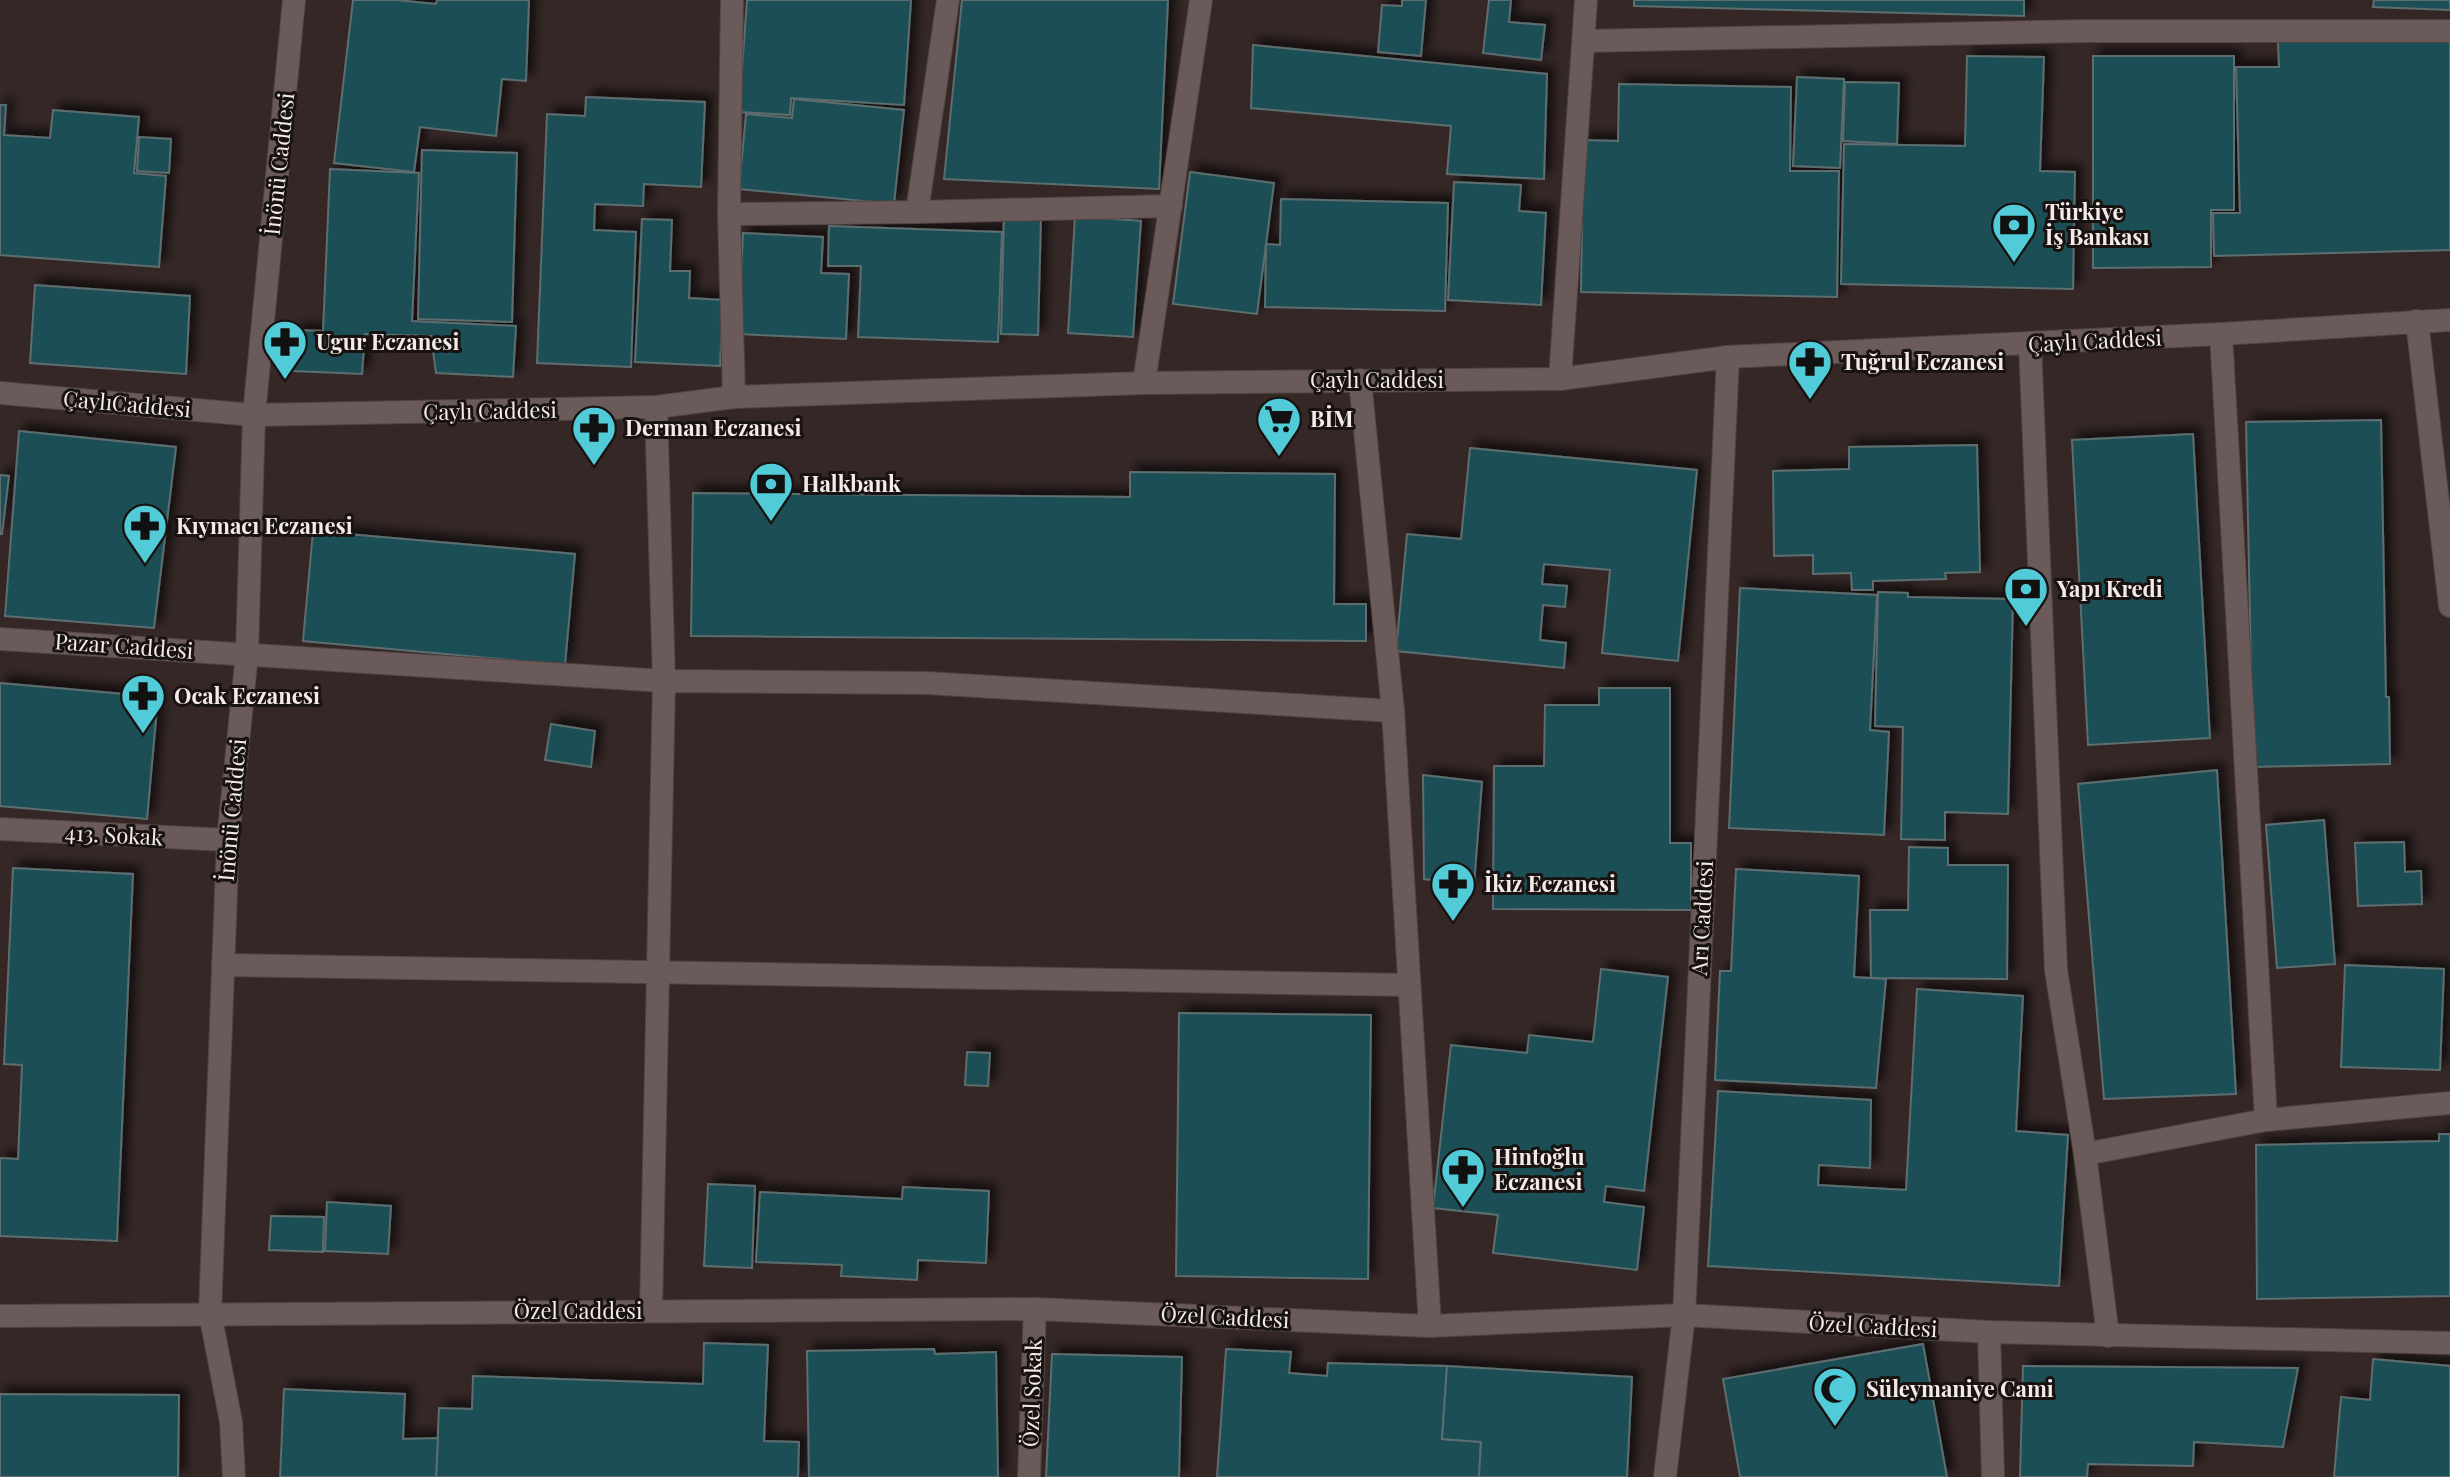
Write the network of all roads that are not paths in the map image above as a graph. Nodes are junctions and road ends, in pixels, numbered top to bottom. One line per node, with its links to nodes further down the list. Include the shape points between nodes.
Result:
1 (294, 0): 22 (street, İnönü Caddesi)
2 (732, 0): 10 (street)
3 (948, 0): 9 (street)
4 (1201, 0): 8 (street)
5 (1586, 0): 7 (street)
6 (2450, 31): 7 (street, via 2088,31)
7 (1584, 41): 16 (street)
8 (1171, 206): 9 (street); 18 (street)
9 (917, 212): 10 (street)
10 (729, 214): 20 (street)
11 (2450, 320): 12 (street, Çaylı Caddesi)
12 (2417, 321): 13 (street, Çaylı Caddesi); 23 (street)
13 (2221, 334): 14 (street, Çaylı Caddesi); 34 (street)
14 (2030, 344): 15 (street, Çaylı Caddesi); 35 (street, via 2056,970)
15 (1728, 357): 16 (street, Çaylı Caddesi); 39 (street, Arı Caddesi)
16 (1560, 379): 17 (street, Çaylı Caddesi)
17 (1360, 380): 18 (street, Çaylı Caddesi); 27 (street)
18 (1144, 383): 20 (street, Çaylı Caddesi)
19 (0, 393): 22 (street, ÇaylıCaddesi)
20 (734, 397): 21 (street, Çaylı Caddesi)
21 (656, 407): 22 (street, Çaylı Caddesi); 26 (street)
22 (254, 415): 25 (street, İnönü Caddesi)
23 (2450, 606)
24 (0, 639): 25 (street, Pazar Caddesi)
25 (247, 654): 26 (street, Pazar Caddesi); 29 (street, İnönü Caddesi)
26 (664, 681): 27 (street, Pazar Caddesi, via 927,683); 31 (street)
27 (1393, 711): 32 (street)
28 (0, 829): 29 (street, 413. Sokak)
29 (228, 840): 30 (street, İnönü Caddesi)
30 (223, 965): 31 (street); 38 (street, İnönü Caddesi)
31 (659, 973): 32 (street); 37 (street)
32 (1409, 985): 41 (street)
33 (2450, 1103): 34 (street)
34 (2266, 1120): 35 (street)
35 (2085, 1154): 43 (street)
36 (1035, 1309): 37 (street, Özel Caddesi); 41 (street, Özel Caddesi); 46 (street, Özel Sokak)
37 (651, 1311): 38 (street, Özel Caddesi)
38 (210, 1313): 40 (street, Özel Caddesi); 45 (street, İnönü Caddesi, via 231,1422)
39 (1684, 1315): 41 (street, Özel Caddesi); 42 (street, Özel Caddesi); 47 (street, Arı Caddesi)
40 (0, 1316)
41 (1430, 1326)
42 (1989, 1332): 43 (street, Özel Caddesi); 48 (street)
43 (2108, 1336): 44 (street, Özel Caddesi)
44 (2450, 1343)
45 (234, 1477)
46 (1029, 1477)
47 (1665, 1477)
48 (1993, 1477)

